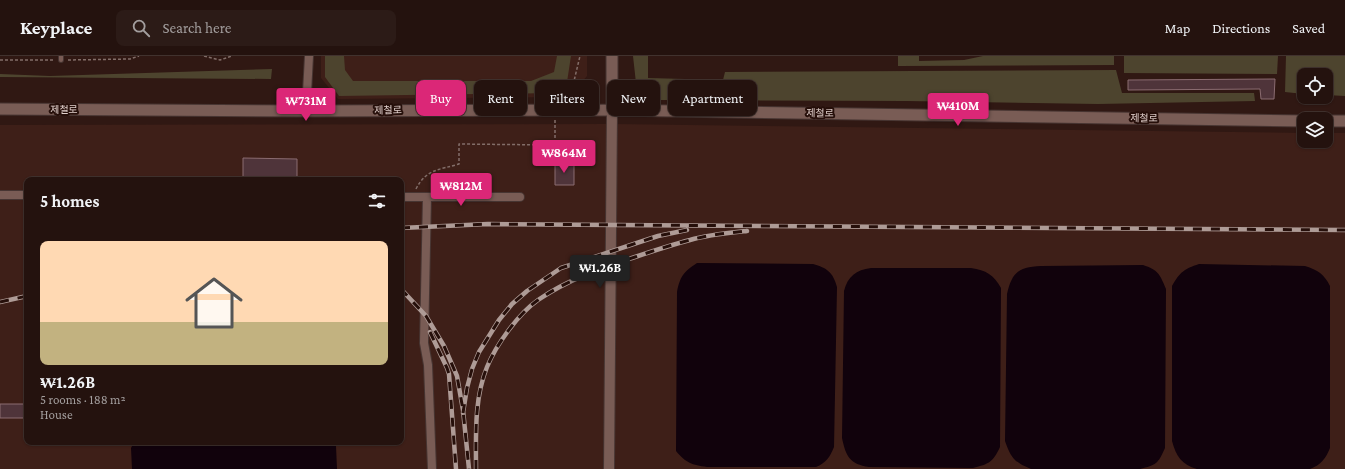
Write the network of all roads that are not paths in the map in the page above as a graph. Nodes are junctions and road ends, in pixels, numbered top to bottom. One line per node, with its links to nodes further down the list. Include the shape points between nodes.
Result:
1 (308, 56): 6 (street)
2 (612, 56): 3 (main road)
3 (612, 80)
4 (0, 109): 6 (main road, 제철로)
5 (607, 110): 6 (main road, 제철로)
6 (306, 111)
7 (660, 111): 9 (main road, 제철로)
8 (612, 116): 18 (street)
9 (1297, 121)
10 (1333, 121): 11 (main road)
11 (1345, 121)
12 (0, 194): 13 (street)
13 (24, 195)
14 (404, 197): 15 (street)
15 (427, 197): 16 (street); 17 (street, via 424,343 428,365)
16 (520, 197)
17 (432, 469)
18 (609, 469)

